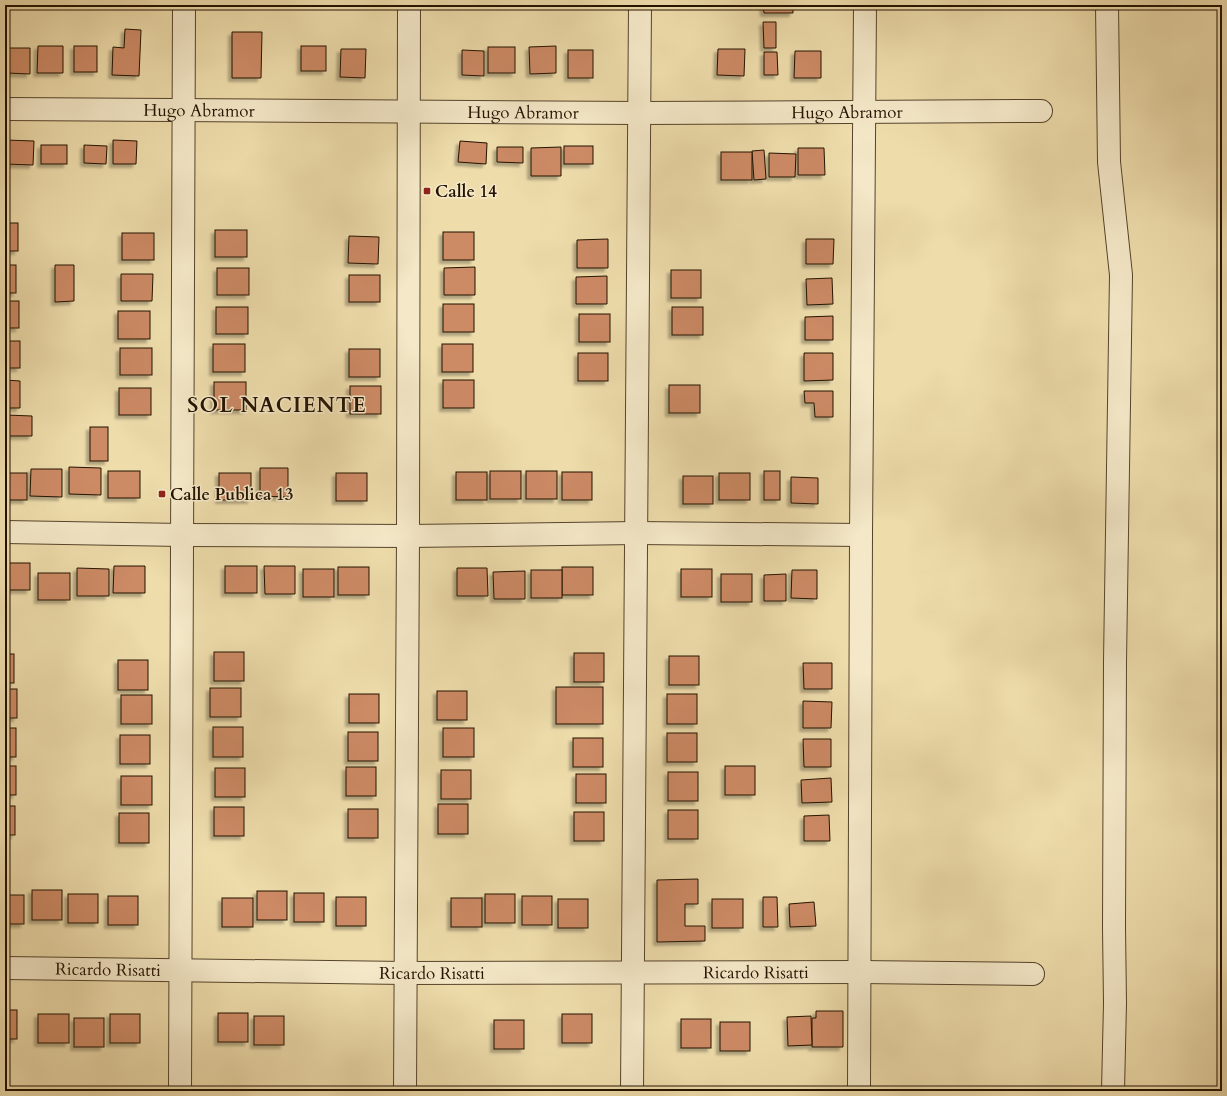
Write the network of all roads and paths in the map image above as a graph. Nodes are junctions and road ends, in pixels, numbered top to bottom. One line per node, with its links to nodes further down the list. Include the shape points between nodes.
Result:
1 (184, 5): 7 (street)
2 (409, 5): 8 (street)
3 (640, 5): 11 (street)
4 (866, 5): 10 (street)
5 (1107, 5): 27 (street, via 1109,162 1121,275 1115,661)
6 (5, 109): 7 (street, Hugo Abramor)
7 (183, 110): 8 (street, Hugo Abramor); 14 (street)
8 (409, 111): 11 (street, Hugo Abramor); 16 (street)
9 (1041, 111): 10 (street, Hugo Abramor)
10 (865, 112): 11 (street, Hugo Abramor); 15 (street)
11 (639, 113): 13 (street)
12 (5, 532): 14 (street)
13 (637, 533): 15 (street); 16 (street); 21 (street)
14 (182, 535): 16 (street); 18 (street)
15 (861, 535): 19 (street)
16 (408, 536): 20 (street)
17 (5, 968): 18 (street, Ricardo Risatti)
18 (180, 970): 20 (street, Ricardo Risatti); 23 (street)
19 (860, 972): 21 (street, Ricardo Risatti); 22 (street, Ricardo Risatti); 26 (street)
20 (405, 973): 21 (street, Ricardo Risatti); 24 (street)
21 (632, 973): 25 (street)
22 (1033, 974)
23 (180, 1091)
24 (405, 1091)
25 (632, 1091)
26 (859, 1091)
27 (1113, 1091)

